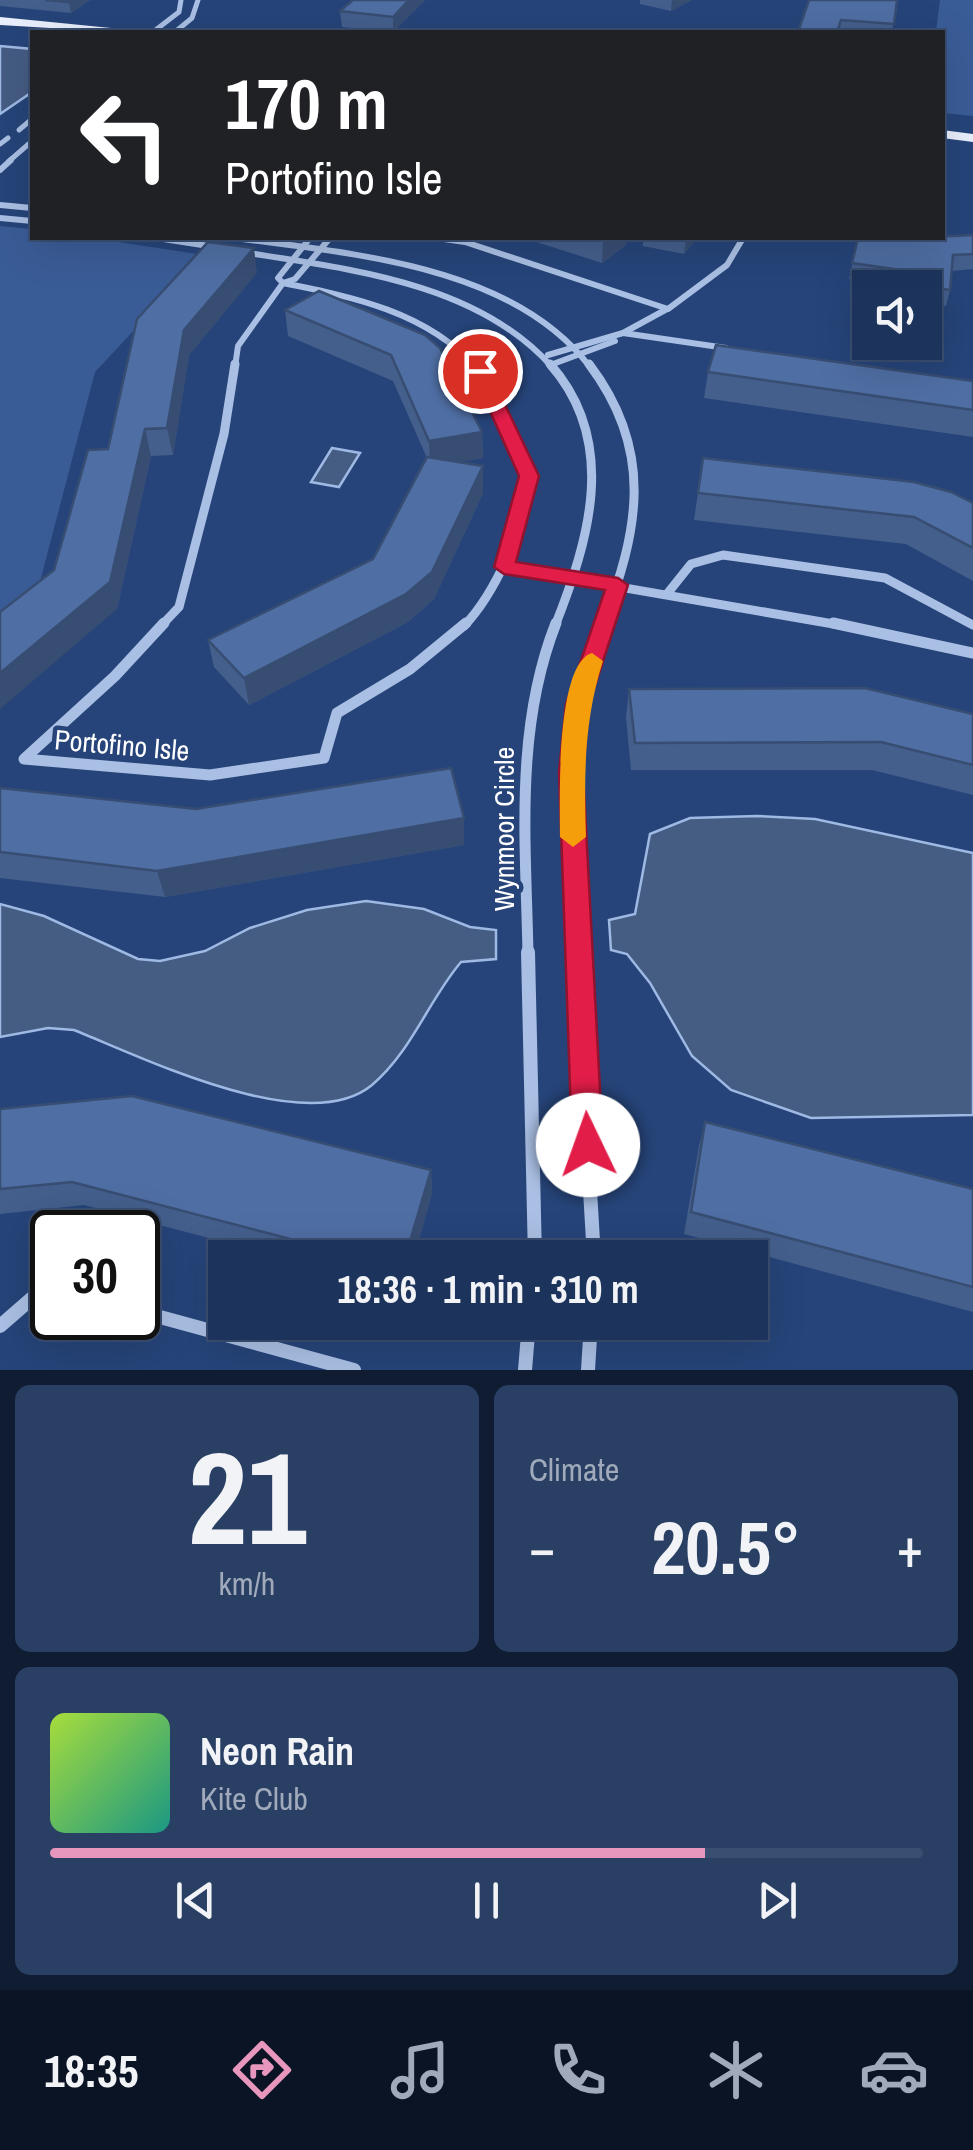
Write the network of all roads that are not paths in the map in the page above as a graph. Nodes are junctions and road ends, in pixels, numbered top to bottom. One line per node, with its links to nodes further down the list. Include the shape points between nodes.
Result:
1 (181, 0): 5 (street, via 179,12)
2 (198, 0): 6 (street, via 192,18)
3 (0, 20): 4 (main road)
4 (93, 30)
5 (156, 30)
6 (177, 30)
7 (0, 32): 8 (main road)
8 (30, 35)
9 (30, 121): 12 (street)
10 (945, 121): 11 (main road)
11 (973, 124)
12 (18, 130)
13 (945, 134): 15 (main road)
14 (8, 138): 16 (street)
15 (973, 138)
16 (0, 144)
17 (30, 144): 18 (street)
18 (0, 170)
19 (0, 205): 20 (street)
20 (30, 208)
21 (0, 218): 22 (street)
22 (30, 221)
23 (169, 240): 31 (street, Wynmoor Circle)
24 (251, 240): 29 (street)
25 (308, 240): 29 (street)
26 (328, 240): 30 (street, Portofino Isle)
27 (451, 240): 34 (street)
28 (742, 240): 34 (street, via 726,265)
29 (302, 247): 30 (street); 31 (street)
30 (320, 250): 32 (street, Portofino Isle); 37 (street, via 386,259 470,286 519,309)
31 (291, 260): 32 (street, Wynmoor Circle); 33 (street, Portofino Isle, via 278,278)
32 (309, 263): 33 (street, Portofino Isle); 38 (street, Wynmoor Circle, via 371,272 455,297 498,319)
33 (283, 283): 39 (street, Portofino Isle, via 342,294 429,328 480,371 529,476); 39 (street, Portofino Isle, via 238,346 224,434 179,607 24,759 210,775 324,758 337,713 442,648 474,619)
34 (668, 309): 35 (street)
35 (623, 333): 36 (street); 37 (street)
36 (744, 350)
37 (580, 352): 38 (street); 41 (street, via 625,419 633,462 632,540)
38 (550, 360): 40 (street, Wynmoor Circle, via 576,402 592,448 592,510)
39 (504, 567): 40 (street)
40 (575, 578): 41 (street); 45 (street, Wynmoor Circle, via 533,699 524,766)
41 (618, 585): 42 (street); 46 (street, via 577,704 571,772)
42 (667, 594): 43 (street, via 690,564 723,556 884,578); 44 (street)
43 (973, 625)
44 (973, 653)
45 (535, 1240)
46 (593, 1240)
47 (30, 1300): 49 (street)
48 (160, 1317): 52 (street)
49 (0, 1326)
50 (528, 1340): 53 (street)
51 (590, 1340): 54 (street)
52 (354, 1370)
53 (525, 1370)
54 (588, 1370)

